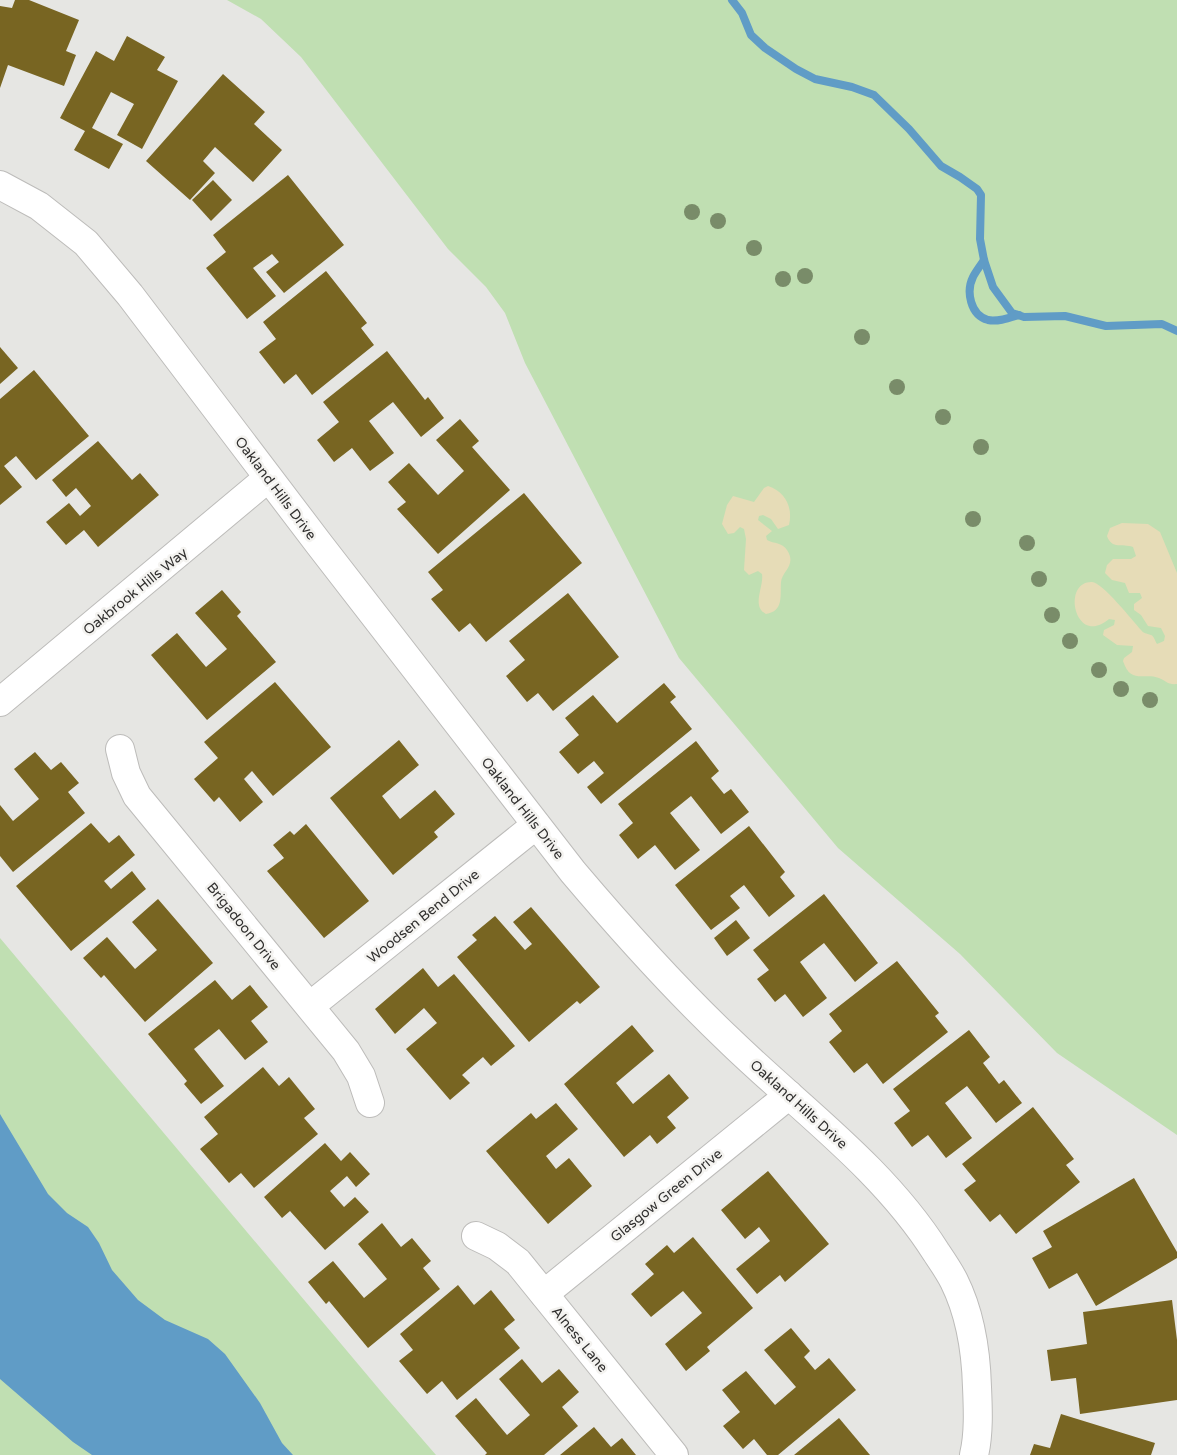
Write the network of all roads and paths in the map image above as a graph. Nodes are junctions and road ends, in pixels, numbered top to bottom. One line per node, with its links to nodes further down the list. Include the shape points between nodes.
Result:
1 (0, 185): 2 (street, Oakland Hills Drive, via 39,206 86,243 130,295)
2 (268, 478): 3 (street, Oakbrook Hills Way); 5 (street, Oakland Hills Drive)
3 (0, 702)
4 (120, 749): 6 (street, Brigadoon Drive, via 126,773 137,796)
5 (536, 825): 6 (street, Woodsen Bend Drive); 7 (street, Oakland Hills Drive, via 639,949)
6 (310, 1006): 8 (street, Brigadoon Drive, via 346,1051 361,1076)
7 (788, 1095): 10 (street, Glasgow Green Drive); 12 (street, Oakland Hills Drive, via 884,1185 912,1217 954,1281 972,1332 977,1373)
8 (370, 1103)
9 (476, 1236): 10 (street, Alness Lane, via 497,1246 518,1262)
10 (544, 1294): 11 (street, Alness Lane)
11 (674, 1455)
12 (974, 1455)

